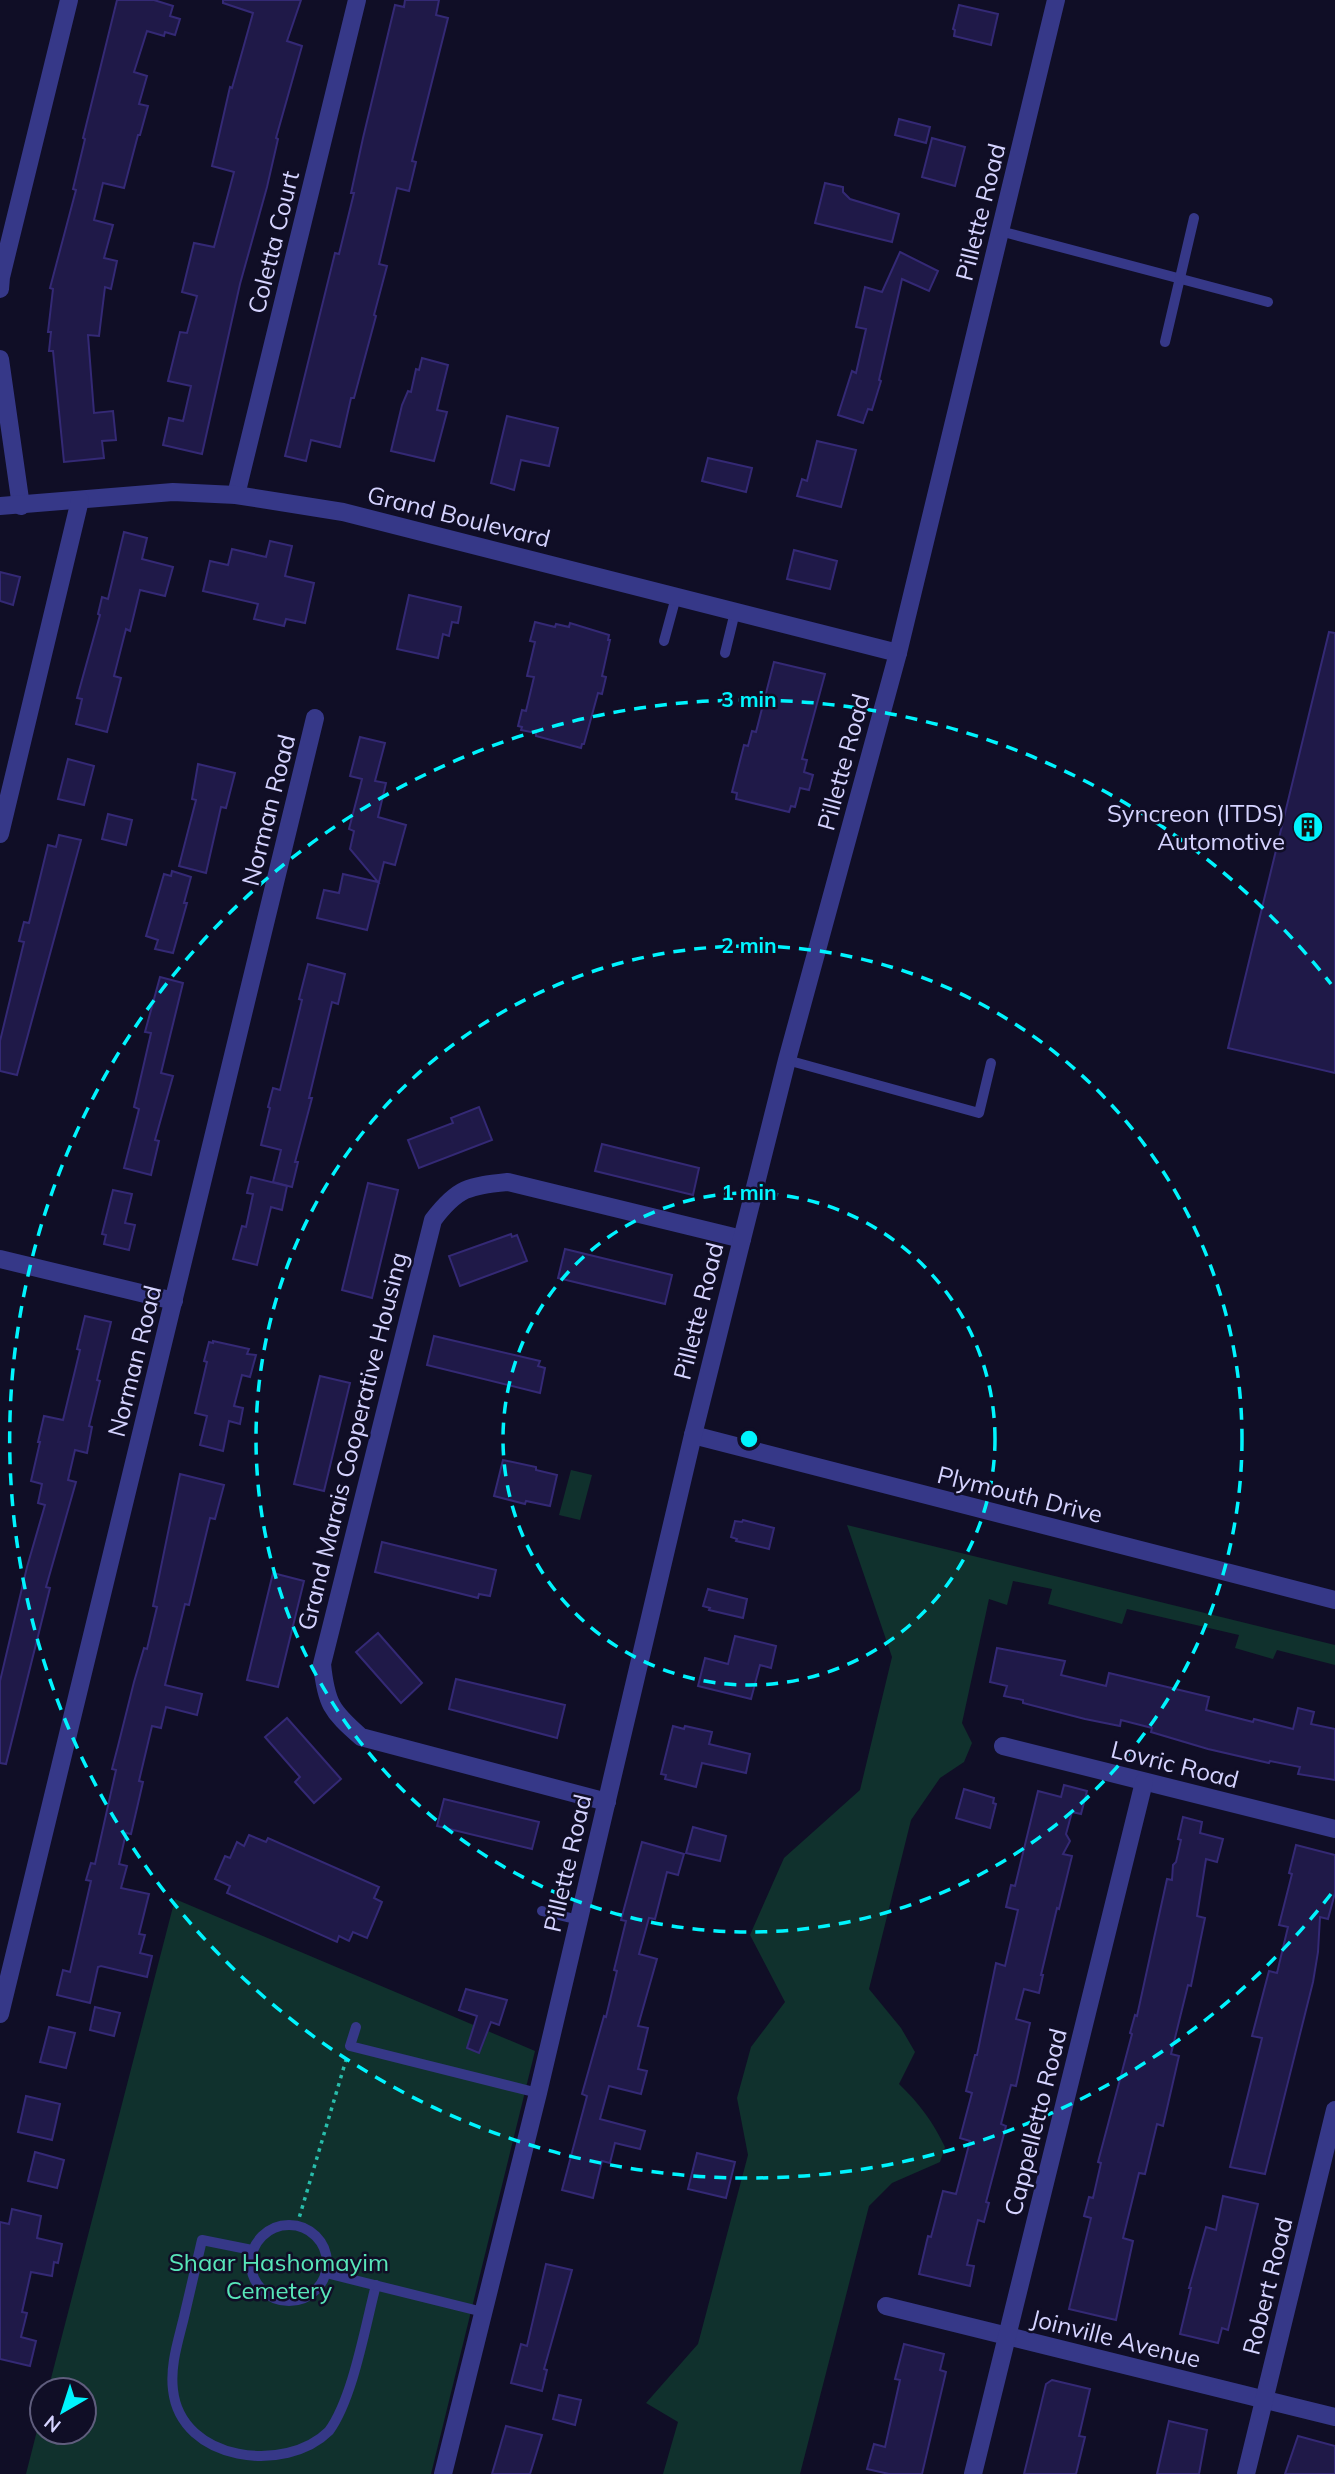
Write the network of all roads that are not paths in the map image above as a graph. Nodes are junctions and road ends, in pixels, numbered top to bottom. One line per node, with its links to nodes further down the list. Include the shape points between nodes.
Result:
1 (69, 0): 7 (street)
2 (357, 0): 11 (street, Coletta Court)
3 (1056, 0): 5 (street, Pillette Road)
4 (1194, 218): 6 (lane)
5 (1000, 231): 6 (lane); 19 (street, Pillette Road)
6 (1180, 278): 8 (lane); 9 (lane)
7 (0, 289)
8 (1268, 302)
9 (1165, 342)
10 (0, 359): 14 (street)
11 (236, 495): 12 (street, Grand Boulevard, via 173,492); 15 (street, Grand Boulevard, via 343,512)
12 (80, 500): 14 (street, Grand Boulevard); 21 (street)
13 (0, 506): 14 (street, Grand Boulevard)
14 (21, 506)
15 (676, 597): 16 (street, Grand Boulevard); 17 (lane)
16 (735, 612): 18 (lane); 19 (street, Grand Boulevard)
17 (664, 641)
18 (725, 653)
19 (898, 653): 22 (street, Pillette Road)
20 (315, 718): 26 (street, Norman Road)
21 (0, 834)
22 (787, 1060): 23 (lane, via 979,1113); 24 (street, Pillette Road)
23 (991, 1063)
24 (742, 1239): 27 (street, Pillette Road); 31 (street, Grand Marais Cooperative Housing, via 508,1182 472,1185 449,1199 432,1220 322,1664 325,1692 339,1718 361,1737)
25 (0, 1259): 26 (street)
26 (173, 1301): 35 (street, Norman Road)
27 (693, 1435): 28 (street, Plymouth Drive); 31 (street, Pillette Road)
28 (1335, 1600)
29 (1003, 1746): 30 (street, Lovric Road)
30 (1144, 1782): 32 (street, Lovric Road); 44 (street, Cappelletto Road)
31 (607, 1802): 34 (street, Pillette Road)
32 (1335, 1829)
33 (542, 1911): 34 (lane)
34 (579, 1920): 37 (street, Pillette Road)
35 (0, 2014)
36 (356, 2027): 37 (lane, via 350,2046)
37 (538, 2093): 43 (street, Pillette Road)
38 (1335, 2110): 45 (street, Robert Road)
39 (252, 2250): 40 (lane, via 268,2230 297,2225 317,2236 324,2247); 40 (lane, via 252,2275 258,2286 278,2300 302,2299 313,2293); 41 (lane, via 202,2240 172,2365 173,2393 182,2417 200,2440 232,2458 250,2463 278,2461 305,2451 327,2434 342,2410)
40 (326, 2273): 41 (lane)
41 (376, 2285): 43 (lane)
42 (886, 2306): 44 (street, Joinville Avenue)
43 (484, 2312): 47 (street, Pillette Road)
44 (1007, 2336): 45 (street, Joinville Avenue); 48 (street, Cappelletto Road)
45 (1264, 2400): 46 (street, Joinville Avenue); 49 (street, Robert Road)
46 (1335, 2417)
47 (443, 2474)
48 (973, 2474)
49 (1246, 2474)

